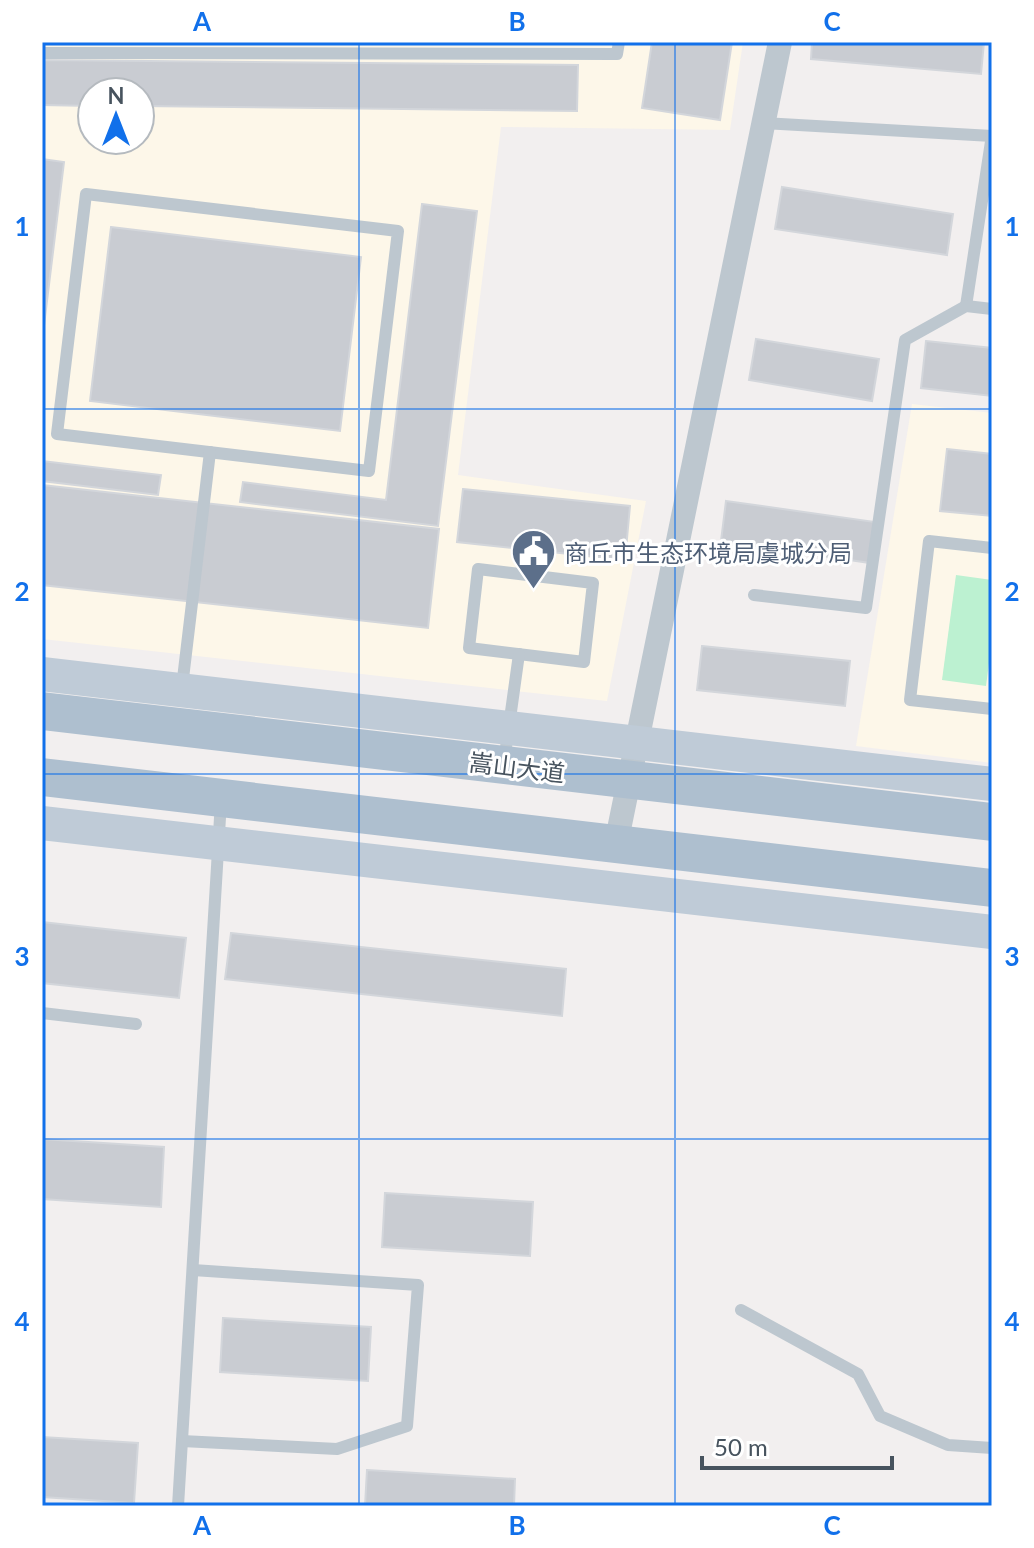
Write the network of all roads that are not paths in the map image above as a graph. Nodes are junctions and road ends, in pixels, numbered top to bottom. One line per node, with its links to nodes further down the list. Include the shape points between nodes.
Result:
1 (619, 42): 4 (lane, via 617,54)
2 (780, 42): 6 (street)
3 (115, 48): 4 (lane); 5 (lane)
4 (375, 48)
5 (42, 53)
6 (763, 123): 7 (lane); 19 (street)
7 (992, 135): 8 (lane)
8 (966, 306): 9 (lane); 12 (lane, via 905,340 866,608)
9 (992, 309)
10 (210, 452): 10 (lane, via 57,434 86,194 398,231 369,471); 15 (lane)
11 (992, 548): 16 (lane, via 929,541 910,700)
12 (754, 595)
13 (519, 654): 13 (lane, via 469,648 478,569 593,583 584,662); 18 (lane)
14 (42, 674): 15 (main road)
15 (180, 708): 17 (main road, 嵩山大道); 18 (main road); 20 (main road, 嵩山大道)
16 (992, 709)
17 (42, 711)
18 (509, 728): 19 (main road); 20 (lane)
19 (639, 743): 22 (street); 23 (main road)
20 (504, 765): 22 (main road, 嵩山大道)
21 (42, 777): 24 (main road)
22 (631, 780): 25 (main road, 嵩山大道); 28 (street)
23 (992, 784)
24 (221, 798): 27 (lane); 28 (main road)
25 (992, 822)
26 (42, 823): 27 (main road)
27 (219, 843): 30 (main road); 33 (lane)
28 (616, 844): 29 (main road)
29 (992, 888)
30 (992, 932)
31 (42, 1013): 32 (lane)
32 (136, 1024)
33 (193, 1270): 35 (lane); 35 (lane, via 418,1285 407,1426 337,1449)
34 (741, 1310): 36 (lane, via 858,1374 880,1416 948,1445)
35 (182, 1441): 37 (lane)
36 (992, 1448)
37 (178, 1506)

